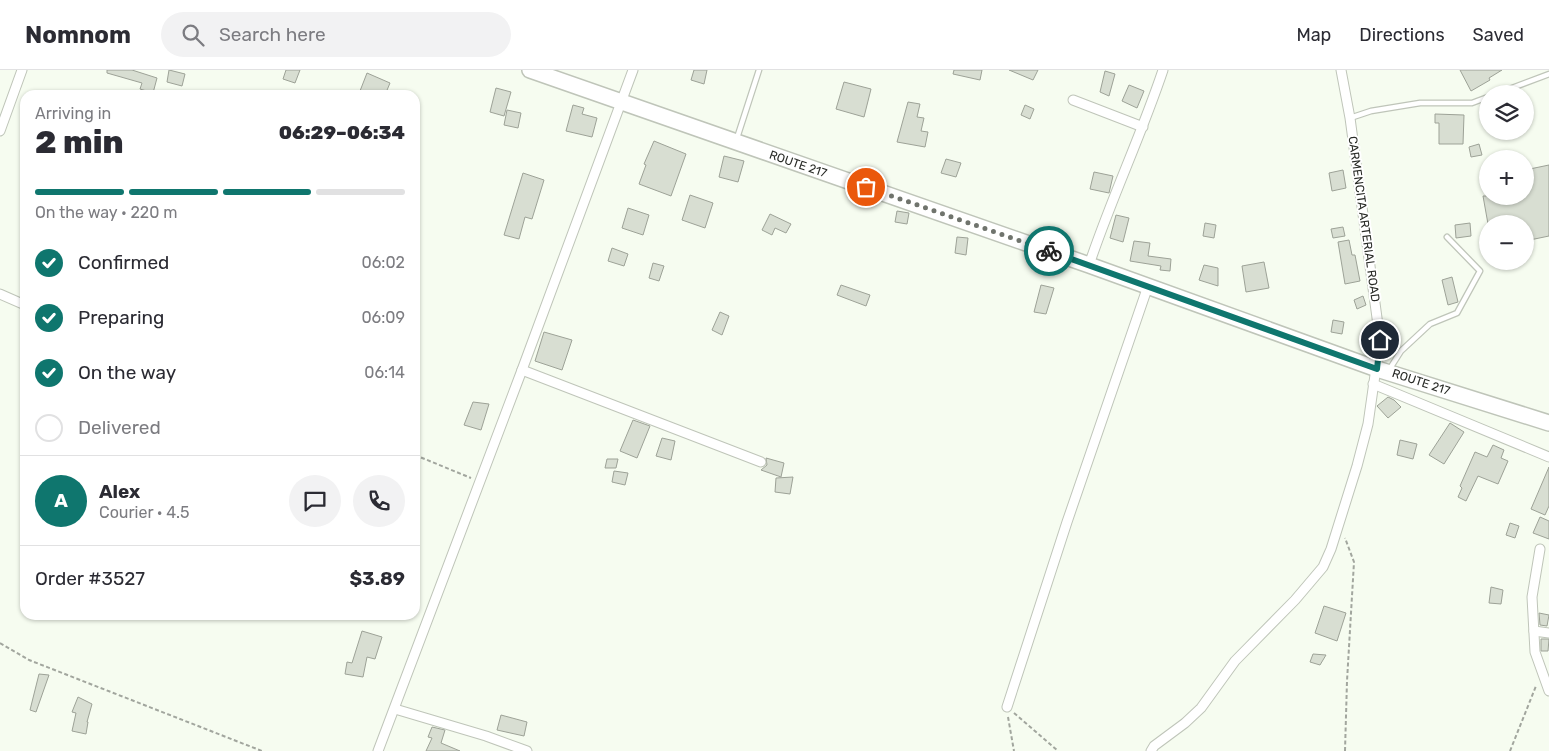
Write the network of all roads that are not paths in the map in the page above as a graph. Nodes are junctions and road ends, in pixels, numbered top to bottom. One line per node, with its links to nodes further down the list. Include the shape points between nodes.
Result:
1 (22, 70): 14 (street)
2 (530, 70): 11 (main road, ROUTE 217)
3 (633, 70): 11 (street)
4 (759, 70): 15 (lane)
5 (1163, 70): 13 (street)
6 (1341, 70): 12 (street, CARMENCITA ARTERIAL ROAD)
7 (1549, 74): 8 (lane)
8 (1520, 85)
9 (1073, 100): 13 (street)
10 (1479, 100): 12 (lane, via 1410,105)
11 (622, 101): 15 (main road, ROUTE 217); 21 (street)
12 (1350, 118): 22 (street, CARMENCITA ARTERIAL ROAD)
13 (1143, 127): 17 (street)
14 (0, 131)
15 (736, 142): 17 (main road, ROUTE 217)
16 (1446, 237): 22 (lane, via 1480,271 1457,313 1430,324)
17 (1090, 265): 18 (main road, ROUTE 217)
18 (1148, 286): 22 (main road, ROUTE 217); 31 (street)
19 (0, 294): 20 (street)
20 (20, 303)
21 (522, 370): 26 (street); 32 (street)
22 (1383, 370): 23 (street, CARMENCITA ARTERIAL ROAD); 24 (main road, ROUTE 217)
23 (1373, 384): 25 (street); 35 (street, CARMENCITA ARTERIAL ROAD, via 1368,424 1326,561 1295,600 1235,661 1201,708)
24 (1549, 423)
25 (1549, 458)
26 (761, 462)
27 (1540, 549): 28 (street, via 1532,597)
28 (1534, 631): 29 (street); 30 (street, via 1535,652)
29 (1549, 632)
30 (1549, 691)
31 (1007, 707)
32 (395, 709): 33 (street); 34 (street)
33 (378, 751)
34 (527, 751)
35 (1151, 751)

